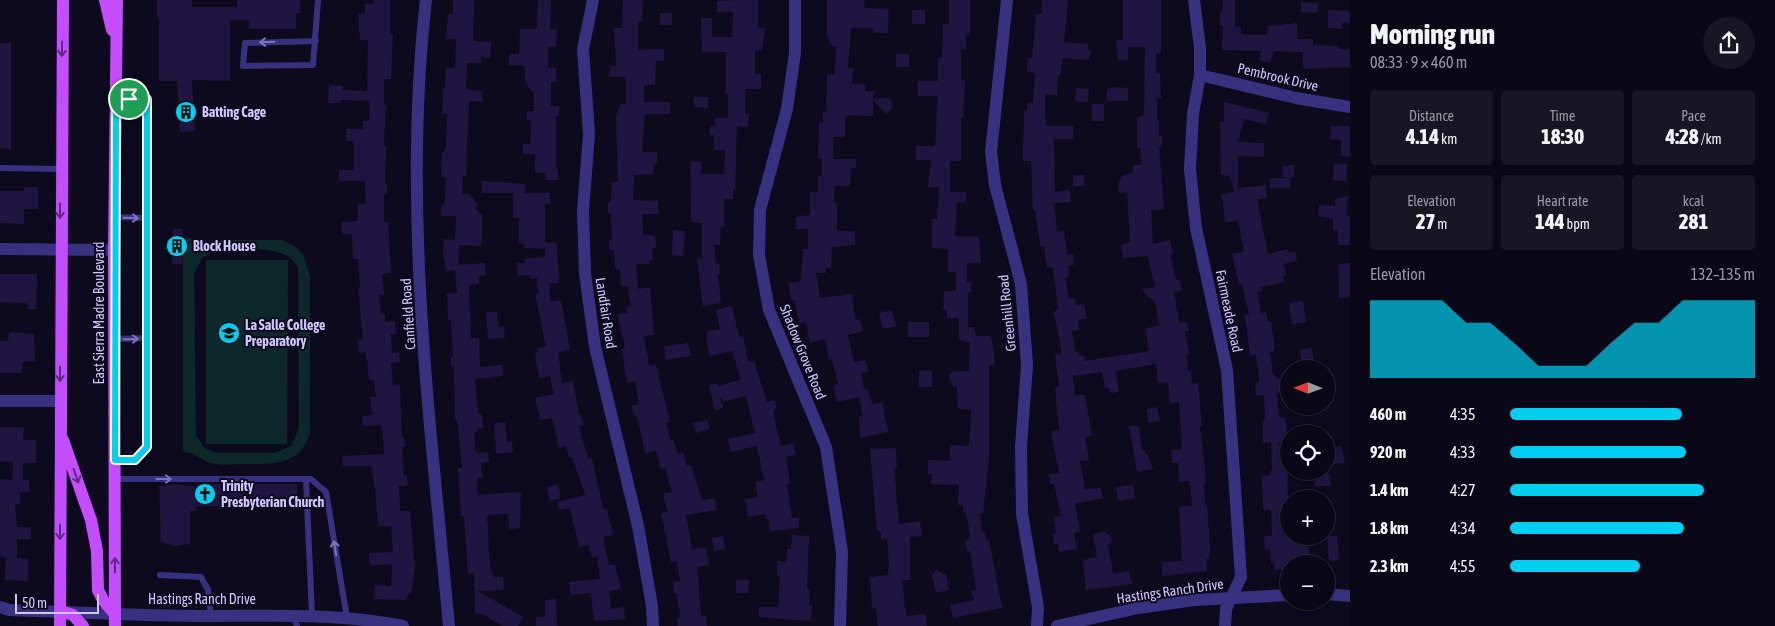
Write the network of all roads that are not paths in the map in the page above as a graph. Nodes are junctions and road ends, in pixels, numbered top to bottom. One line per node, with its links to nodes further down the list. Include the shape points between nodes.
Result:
1 (63, 0): 16 (main road, one-way to 16)
2 (105, 0): 11 (main road)
3 (117, 0): 11 (main road, East Sierra Madre Boulevard)
4 (318, 0): 10 (lane)
5 (426, 0): 46 (street, Canfield Road, via 419,62 418,233 430,436)
6 (593, 0): 47 (street, Landfair Road, via 583,49 589,134 584,211 585,273 595,347 638,526)
7 (796, 0): 48 (street, Shadow Grove Road, via 795,53 789,100 760,210 759,256 769,310 826,447 842,552)
8 (1007, 0): 49 (street, Greenhill Road, via 991,152 995,184 1021,284 1027,364 1022,514 1038,607)
9 (1194, 0): 12 (street, Fairmeade Road)
10 (316, 41): 10 (lane, one-way to 10, via 245,43 243,65 312,66)
11 (116, 52): 13 (main road, East Sierra Madre Boulevard)
12 (1200, 75): 14 (street, Pembrook Drive); 34 (street, Fairmeade Road, via 1193,114 1190,169 1196,228 1227,370 1241,577)
13 (116, 99): 17 (main road, East Sierra Madre Boulevard); 18 (lane, via 147,99)
14 (1350, 107)
15 (0, 168): 16 (lane)
16 (61, 169): 20 (main road, one-way to 20)
17 (114, 217): 18 (lane, one-way to 18); 21 (main road, East Sierra Madre Boulevard)
18 (147, 218): 22 (lane)
19 (0, 249): 20 (street)
20 (60, 249): 21 (street); 25 (main road, one-way to 25)
21 (114, 250): 23 (main road, East Sierra Madre Boulevard)
22 (147, 338): 23 (lane, one-way to 22); 27 (lane, via 147,447 135,460)
23 (114, 339): 27 (main road, East Sierra Madre Boulevard)
24 (0, 401): 25 (street)
25 (60, 401): 26 (main road)
26 (60, 430): 36 (main road, one-way to 36); 40 (main road, one-way to 40, via 91,520 97,551 98,590)
27 (115, 460): 28 (main road, East Sierra Madre Boulevard)
28 (115, 479): 29 (lane, one-way to 29); 40 (main road, East Sierra Madre Boulevard, one-way to 28)
29 (306, 480): 38 (lane); 39 (lane, one-way to 29, via 326,492 311,479)
30 (160, 575): 37 (lane, via 201,577 208,590)
31 (1280, 595): 34 (street, Hastings Ranch Drive)
32 (1335, 595): 33 (street)
33 (1350, 596)
34 (1232, 597): 50 (street, Hastings Ranch Drive, via 1138,608); 51 (street, Fairmeade Road, via 1226,609)
35 (0, 607): 36 (street, Hastings Ranch Drive)
36 (60, 611): 40 (street, Hastings Ranch Drive); 43 (main road); 44 (main road, via 73,615)
37 (211, 616): 40 (street, Hastings Ranch Drive); 41 (street, Hastings Ranch Drive)
38 (312, 616): 39 (street, Hastings Ranch Drive); 42 (street, Hastings Ranch Drive)
39 (347, 618): 45 (street, Hastings Ranch Drive, via 367,618)
40 (115, 620)
41 (259, 620): 42 (street, Hastings Ranch Drive)
42 (295, 621)
43 (60, 626)
44 (83, 626)
45 (403, 626)
46 (448, 626)
47 (653, 626)
48 (840, 626)
49 (1037, 626)
50 (1057, 626)
51 (1225, 626)

